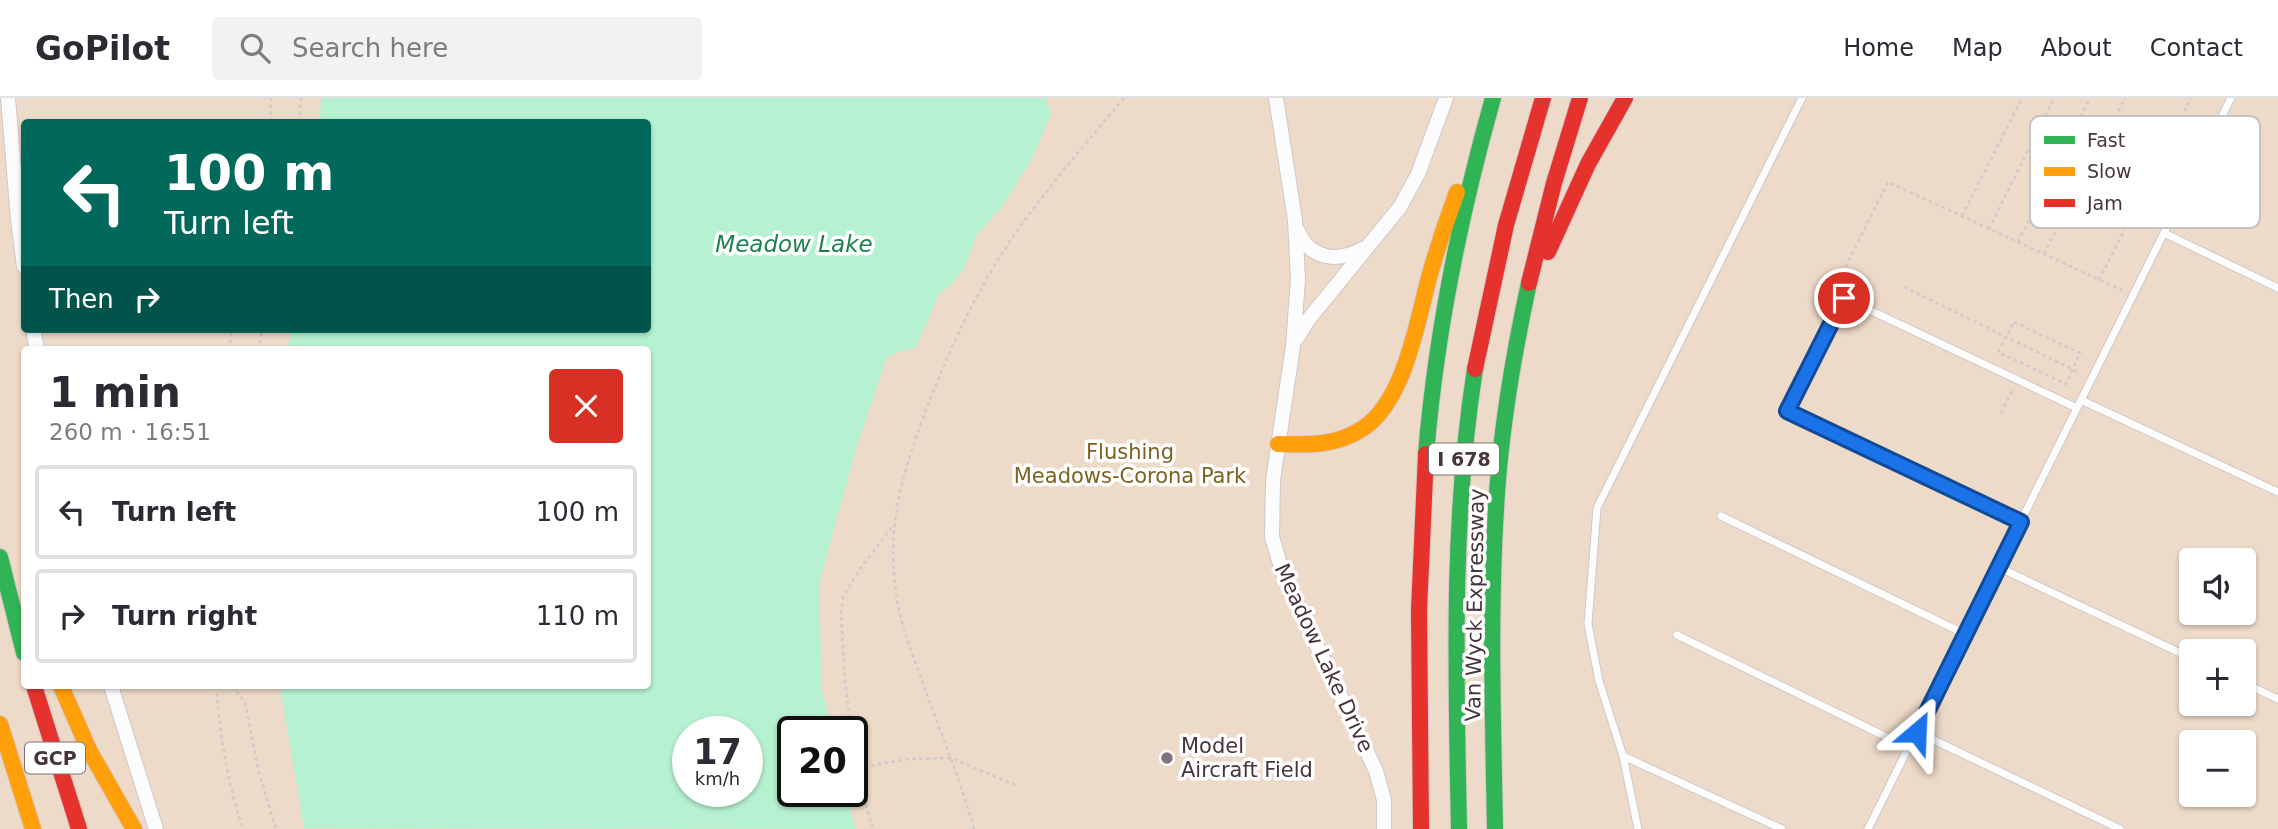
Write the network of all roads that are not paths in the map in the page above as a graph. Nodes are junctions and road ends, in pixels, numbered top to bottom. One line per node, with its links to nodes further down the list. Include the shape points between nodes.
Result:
1 (8, 98): 15 (street)
2 (1276, 98): 12 (street, Meadow Lake Drive)
3 (1446, 98): 16 (street, via 1410,190)
4 (1493, 98): 11 (main road)
5 (1543, 98): 49 (main road, Van Wyck Expressway / I 678, via 1494,271 1466,441 1458,578)
6 (1580, 98): 18 (main road, Van Wyck Expressway / I 678)
7 (1625, 98): 18 (main road, via 1588,164)
8 (1802, 98): 42 (lane, via 1597,508 1588,624 1599,681)
9 (2231, 98): 10 (lane)
10 (2222, 116)
11 (1484, 125): 22 (main road, via 1446,219 1393,395 1375,419 1338,441 1315,446); 48 (main road, via 1445,300 1428,435 1419,614)
12 (1295, 220): 16 (street, via 1306,244 1322,256 1343,258); 19 (street, Meadow Lake Drive, via 1298,279)
13 (2166, 228): 14 (lane)
14 (2164, 233): 17 (lane); 20 (lane)
15 (21, 243)
16 (1370, 243): 19 (street, via 1308,320)
17 (2278, 288)
18 (1522, 311): 50 (main road, Van Wyck Expressway / I 678, via 1502,445 1495,536)
19 (1293, 346): 22 (street, Meadow Lake Drive)
20 (2081, 400): 21 (lane); 23 (lane)
21 (2077, 408): 25 (lane); 25 (lane, via 1844,298 1787,411)
22 (1278, 444): 47 (street, Meadow Lake Drive, via 1271,500 1276,555 1376,771 1384,800)
23 (2278, 492)
24 (1721, 516): 30 (lane)
25 (2021, 522): 28 (lane)
26 (0, 535): 29 (main road)
27 (0, 557): 32 (main road)
28 (1998, 567): 30 (lane); 33 (lane)
29 (21, 588)
30 (1965, 634): 40 (lane)
31 (1677, 635): 41 (lane)
32 (21, 641)
33 (2179, 652)
34 (35, 689): 44 (main road, GCP)
35 (62, 689): 45 (main road, via 89,750)
36 (112, 689): 46 (street)
37 (2256, 689): 38 (lane)
38 (2278, 699)
39 (0, 724): 43 (main road, GCP)
40 (1917, 732): 41 (lane); 54 (lane)
41 (1909, 748): 53 (lane)
42 (1623, 756): 51 (lane); 52 (lane)
43 (33, 829)
44 (79, 829)
45 (134, 829)
46 (156, 829)
47 (1384, 829)
48 (1421, 829)
49 (1459, 829)
50 (1495, 829)
51 (1638, 829)
52 (1782, 829)
53 (1868, 829)
54 (2120, 829)

